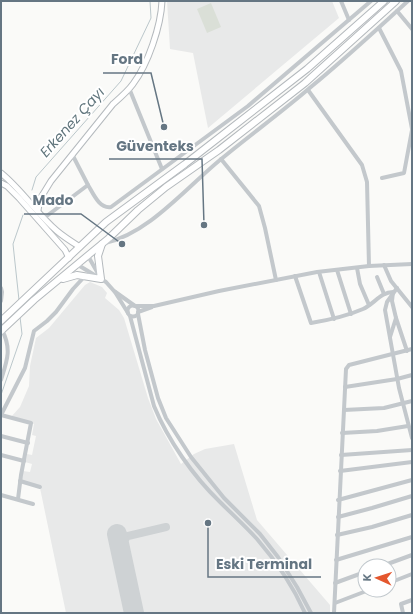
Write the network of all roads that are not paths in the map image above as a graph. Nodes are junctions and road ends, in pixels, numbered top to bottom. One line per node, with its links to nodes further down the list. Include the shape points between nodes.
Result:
1 (162, 1): 11 (main road, via 158,27 151,48)
2 (341, 1): 8 (street)
3 (371, 1): 8 (street)
4 (384, 1): 24 (highway, via 307,69 123,209)
5 (396, 1): 23 (highway, via 305,83 219,150 166,186)
6 (408, 1): 7 (street)
7 (397, 11): 9 (street); 10 (street)
8 (349, 20): 16 (street, via 248,106)
9 (379, 28): 12 (street); 13 (street, via 401,71)
10 (412, 29)
11 (129, 88): 14 (main road); 16 (street)
12 (308, 90): 15 (street); 30 (street, via 362,165 367,182)
13 (412, 129): 18 (street, via 404,173)
14 (72, 154): 20 (street); 21 (main road, via 50,181 40,198)
15 (221, 159): 23 (street, via 144,226 114,241); 39 (street, via 259,206)
16 (162, 169): 20 (street, via 108,208 101,206)
17 (1, 173): 21 (main road)
18 (382, 178)
19 (1, 183): 26 (main road, via 19,198 65,250)
20 (88, 185): 22 (street)
21 (38, 210): 22 (main road)
22 (44, 218): 24 (main road, via 60,234)
23 (103, 243): 25 (highway); 37 (highway, via 98,256)
24 (80, 247): 25 (highway); 26 (highway)
25 (88, 256): 27 (highway); 37 (street)
26 (69, 258): 27 (highway); 54 (highway)
27 (80, 263): 37 (street); 38 (highway)
28 (412, 264): 29 (street)
29 (384, 265): 30 (street); 41 (street)
30 (369, 266): 31 (street)
31 (357, 268): 32 (street); 45 (street, via 360,284)
32 (337, 270): 33 (street); 51 (street)
33 (319, 272): 35 (street); 53 (street)
34 (86, 276): 37 (highway); 38 (highway, via 77,275); 68 (street, via 56,312 34,331 25,368)
35 (295, 276): 39 (street); 53 (street, via 312,322)
36 (377, 277): 43 (street)
37 (101, 279): 42 (street)
38 (59, 280): 55 (highway, via 34,300)
39 (276, 280): 47 (street)
40 (1, 288): 44 (street)
41 (395, 290): 43 (street); 48 (street); 52 (street, via 392,301); 56 (street, via 385,307)
42 (114, 291): 46 (street); 50 (street)
43 (384, 294): 45 (street)
44 (1, 301)
45 (369, 305): 51 (street)
46 (136, 306): 47 (street); 49 (street); 50 (street, via 127,309)
47 (154, 306): 49 (street)
48 (412, 307)
49 (138, 313): 50 (street, via 135,316); 86 (street, via 158,398 166,418 186,451)
50 (129, 314): 89 (street, via 159,419 185,461)
51 (352, 314): 53 (street)
52 (396, 318): 56 (street); 59 (street)
53 (334, 319)
54 (1, 321)
55 (3, 332): 57 (street); 63 (street, via 7,340 8,355)
56 (390, 337): 60 (street)
57 (1, 340)
58 (412, 349): 59 (street)
59 (407, 351): 60 (street)
60 (392, 355): 62 (street); 64 (street, via 349,365 346,369)
61 (412, 375): 62 (street)
62 (397, 379): 64 (street); 66 (street)
63 (1, 380)
64 (345, 387): 67 (street)
65 (412, 401): 66 (street)
66 (402, 404): 67 (street, via 384,408); 69 (street)
67 (344, 410): 70 (street)
68 (1, 415): 73 (street, via 31,424)
69 (410, 427): 70 (street); 72 (street)
70 (342, 433): 76 (street)
71 (1, 436): 73 (street)
72 (412, 438)
73 (28, 443): 77 (street)
74 (412, 450): 76 (street)
75 (1, 455): 77 (street)
76 (341, 455): 79 (street)
77 (24, 461): 81 (street)
78 (412, 462): 79 (street)
79 (340, 471): 87 (street)
80 (412, 480): 87 (street)
81 (20, 481): 82 (street); 85 (street)
82 (40, 487)
83 (1, 495): 85 (street)
84 (412, 496): 91 (street)
85 (18, 499): 88 (street)
86 (226, 500): 89 (street); 105 (street, via 260,534 278,557)
87 (338, 500): 91 (street)
88 (33, 504)
89 (222, 504): 104 (street, via 275,560)
90 (412, 515): 92 (street)
91 (338, 517): 92 (street)
92 (337, 535): 95 (street)
93 (412, 537): 95 (street)
94 (412, 556): 96 (street)
95 (336, 560): 100 (street)
96 (397, 561)
97 (412, 574): 99 (street)
98 (357, 575): 100 (street)
99 (397, 580)
100 (335, 583): 103 (street)
101 (357, 595): 103 (street)
102 (412, 600): 107 (street, via 401,604)
103 (335, 603): 106 (street)
104 (305, 613)
105 (311, 613)
106 (334, 613)
107 (403, 613)

